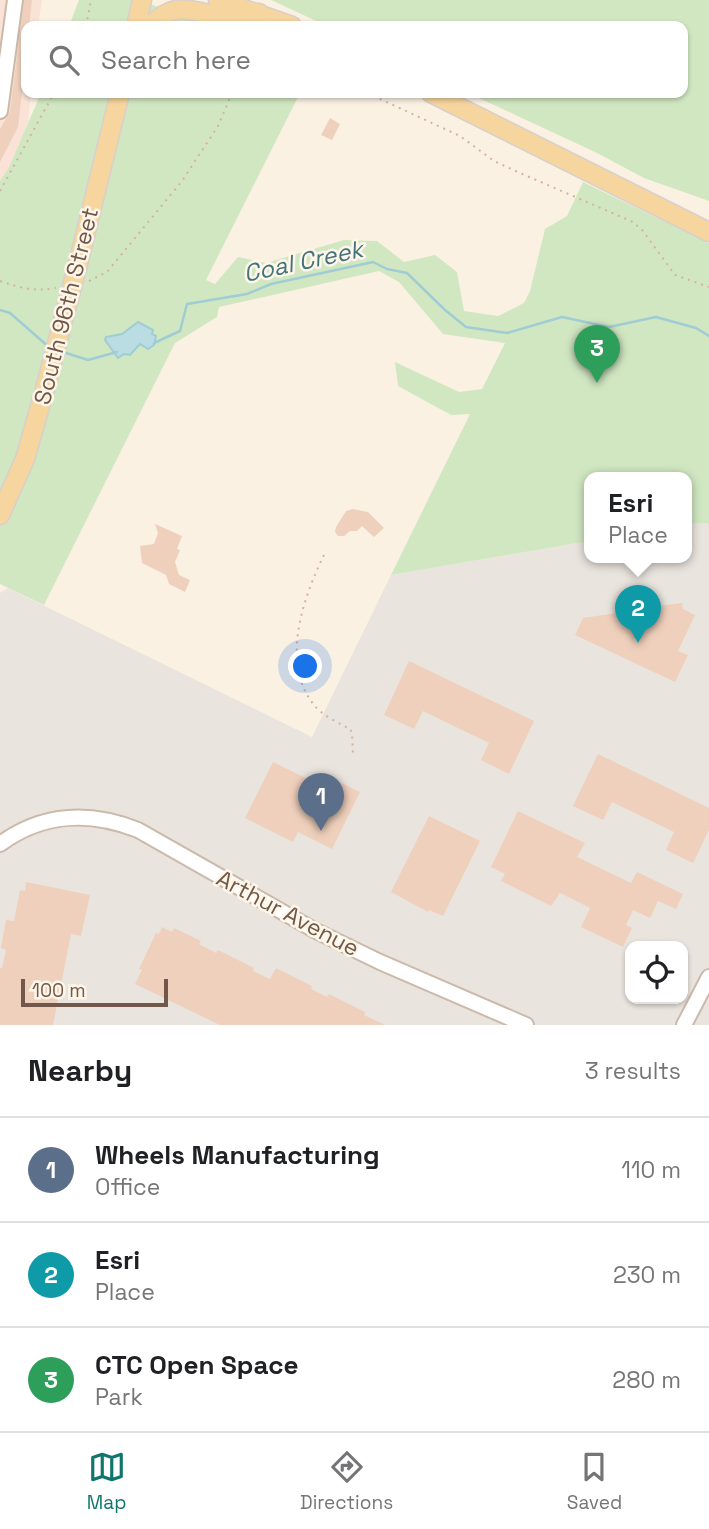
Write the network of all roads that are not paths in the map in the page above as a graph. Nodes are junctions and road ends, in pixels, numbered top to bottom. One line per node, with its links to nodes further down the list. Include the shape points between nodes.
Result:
1 (15, 0): 10 (street)
2 (142, 0): 5 (main road)
3 (226, 2): 4 (main road)
4 (259, 13): 6 (main road, via 221,17 187,6 172,8); 7 (main road)
5 (136, 21)
6 (154, 21)
7 (279, 21)
8 (119, 98): 12 (main road, South 96th Street, bridge, via 25,459)
9 (441, 98): 11 (main road)
10 (0, 111)
11 (709, 232)
12 (0, 515)
13 (0, 844): 15 (street, Arthur Avenue, via 22,831 73,816 116,821 316,931)
14 (709, 977): 16 (street)
15 (526, 1025)
16 (684, 1025)

